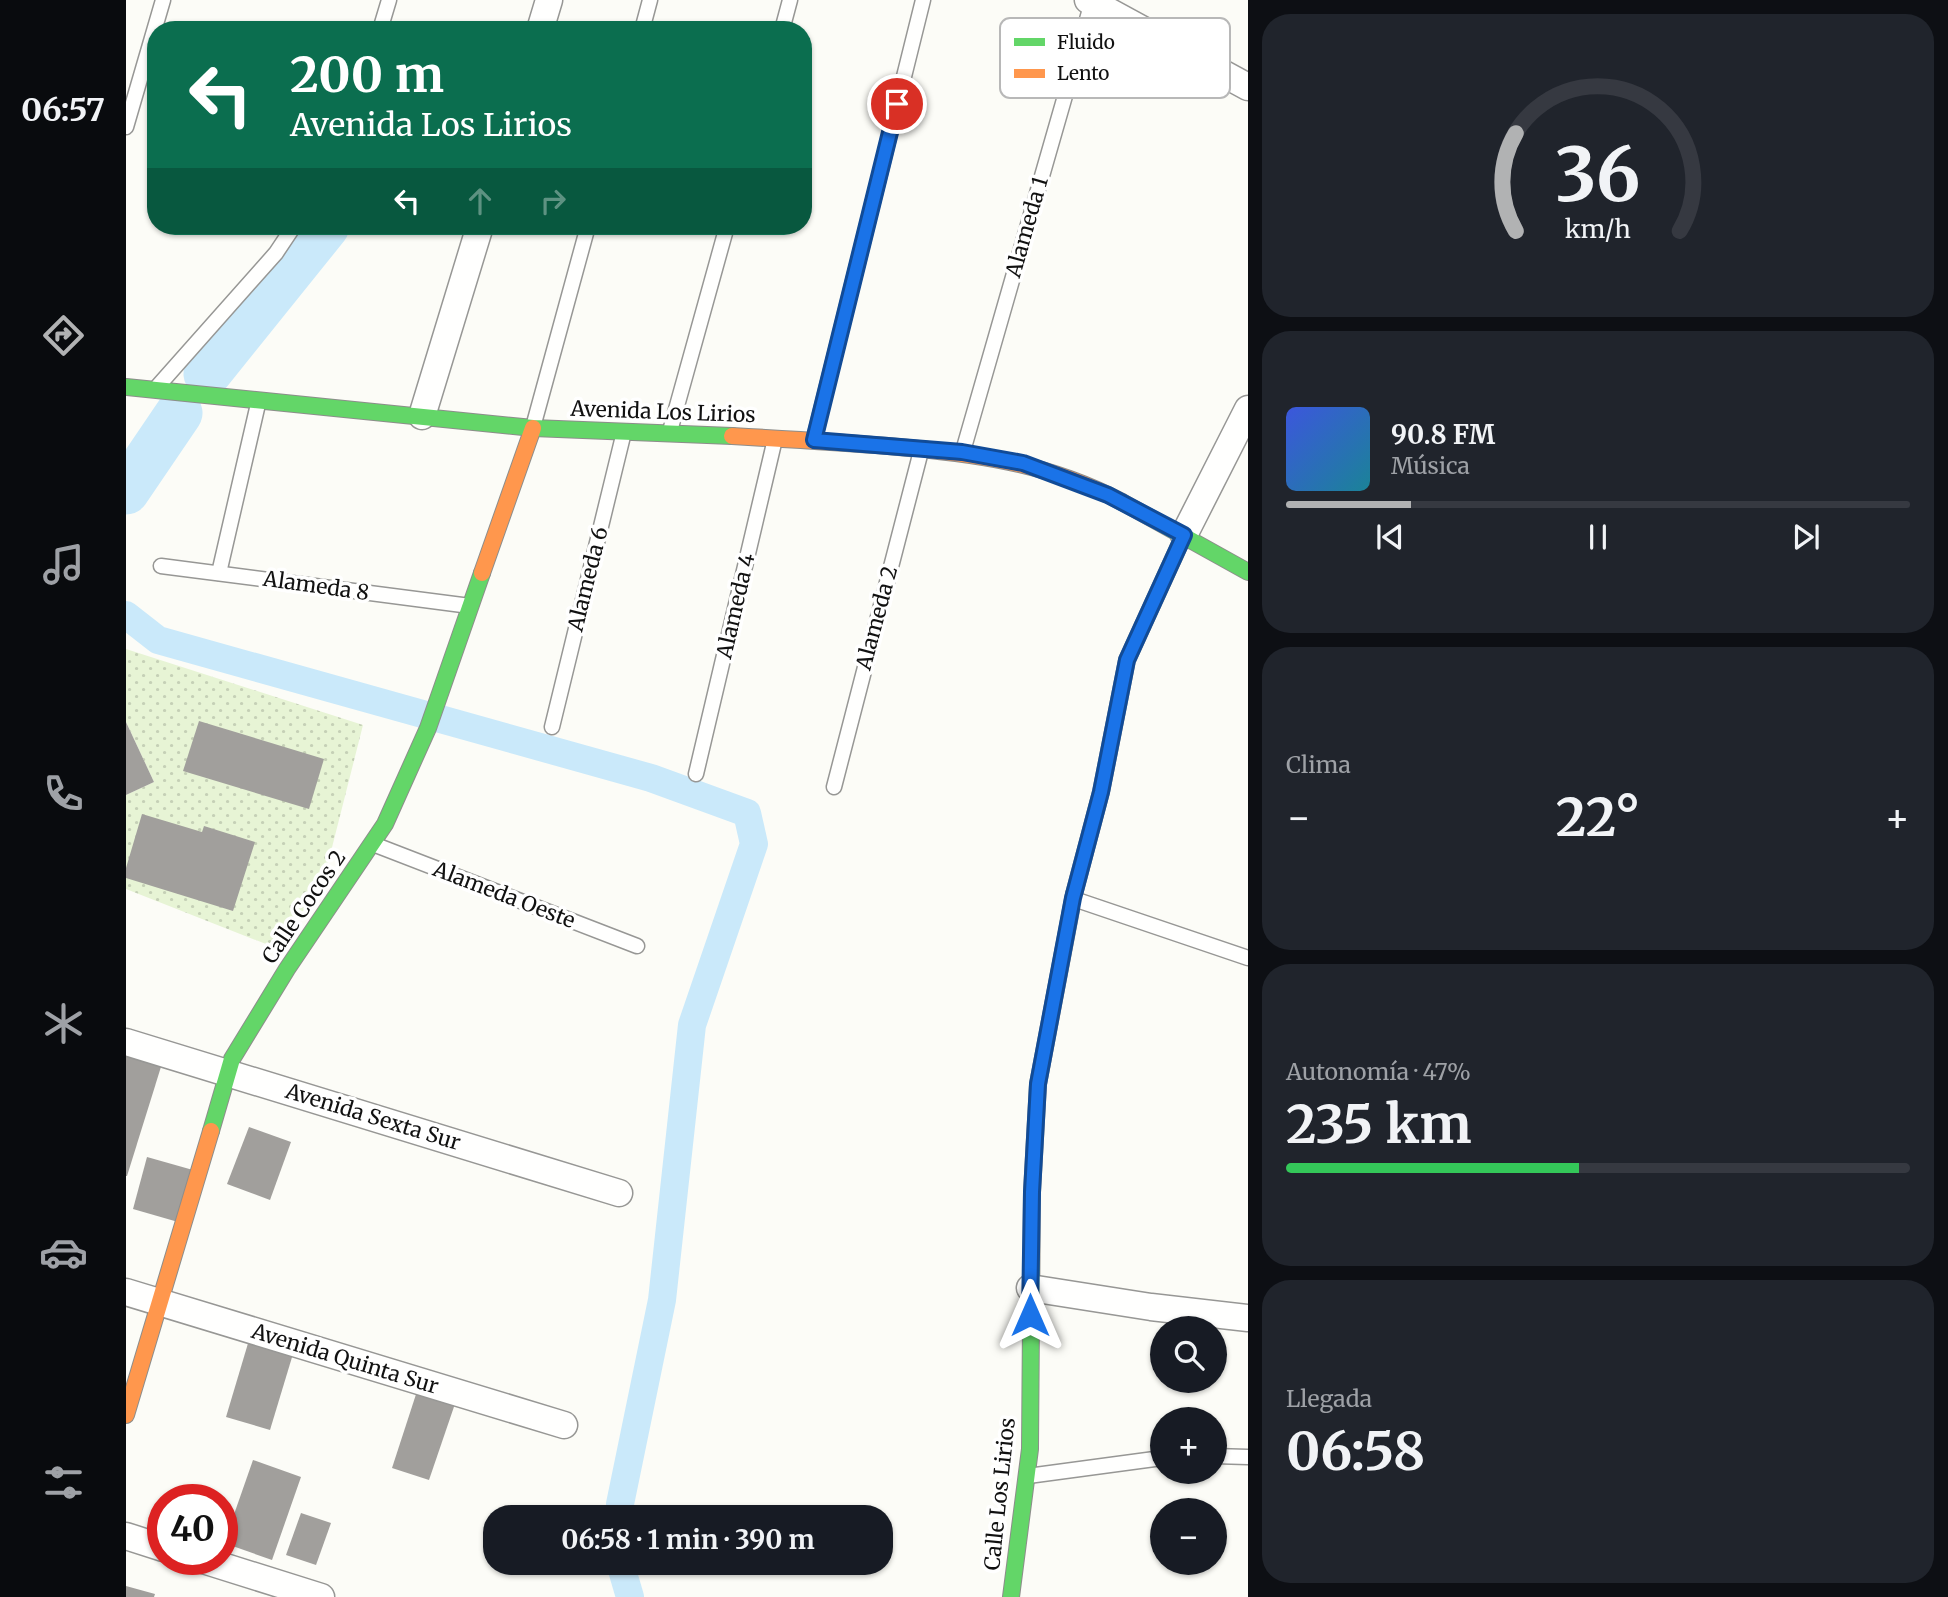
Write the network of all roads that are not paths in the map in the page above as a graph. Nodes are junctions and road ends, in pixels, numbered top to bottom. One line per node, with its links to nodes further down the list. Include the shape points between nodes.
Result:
1 (163, 0): 10 (lane)
2 (389, 0): 11 (lane)
3 (547, 0): 12 (street)
4 (650, 0): 13 (lane)
5 (790, 0): 14 (lane)
6 (923, 0): 33 (lane)
7 (1090, 1): 8 (lane, Alameda 1); 9 (street)
8 (1085, 18)
9 (1121, 18)
10 (157, 21)
11 (383, 21)
12 (542, 21)
13 (644, 21)
14 (784, 21)
15 (147, 55): 19 (lane)
16 (1230, 77): 17 (street)
17 (1248, 87)
18 (1062, 98): 35 (lane, Alameda 1)
19 (126, 127)
20 (288, 235): 25 (lane)
21 (477, 235): 28 (street)
22 (586, 235): 29 (lane)
23 (725, 235): 31 (lane)
24 (126, 387): 25 (street, Avenida Los Lirios)
25 (155, 390): 26 (street, Avenida Los Lirios)
26 (259, 400): 28 (street, Avenida Los Lirios); 39 (lane)
27 (1248, 409): 36 (street)
28 (422, 416): 29 (street, Avenida Los Lirios)
29 (533, 428): 30 (street, Avenida Los Lirios); 40 (street, Calle Cocos 2)
30 (624, 431): 31 (street, Avenida Los Lirios); 41 (lane, Alameda 6)
31 (670, 433): 32 (street, Avenida Los Lirios)
32 (775, 438): 33 (street, Avenida Los Lirios); 42 (lane, Alameda 4)
33 (814, 440): 34 (street, Avenida Los Lirios)
34 (921, 450): 35 (street, Avenida Los Lirios); 43 (lane, Alameda 2)
35 (962, 452): 36 (street, Avenida Los Lirios, via 1023,463 1108,495)
36 (1184, 535): 38 (street, Avenida Los Lirios); 45 (street, Calle Los Lirios, via 1127,660 1101,792)
37 (161, 566): 39 (lane, Alameda 8)
38 (1248, 572)
39 (219, 573): 40 (lane, Alameda 8)
40 (472, 606): 44 (street, Calle Cocos 2, via 428,728)
41 (552, 727)
42 (696, 774)
43 (834, 787)
44 (372, 843): 46 (lane, Alameda Oeste); 49 (street, Calle Cocos 2, via 287,968 232,1059)
45 (1073, 898): 47 (lane); 51 (street, Calle Los Lirios, via 1038,1084)
46 (637, 946)
47 (1248, 958)
48 (126, 1042): 49 (street, Avenida Sexta Sur)
49 (229, 1072): 50 (street, Avenida Sexta Sur); 53 (street, Calle Cocos 2)
50 (619, 1193)
51 (1030, 1288): 54 (street); 60 (street, Calle Los Lirios)
52 (126, 1292): 53 (street, Avenida Quinta Sur)
53 (161, 1303): 55 (street, Calle Cocos 2); 56 (street, Avenida Quinta Sur)
54 (1248, 1318)
55 (126, 1415)
56 (564, 1425)
57 (1227, 1456): 58 (lane)
58 (1248, 1457)
59 (1150, 1460): 60 (lane)
60 (1027, 1476): 65 (street, Calle Los Lirios)
61 (126, 1536): 62 (street)
62 (147, 1543)
63 (238, 1571): 64 (street)
64 (321, 1597)
65 (1011, 1597)

